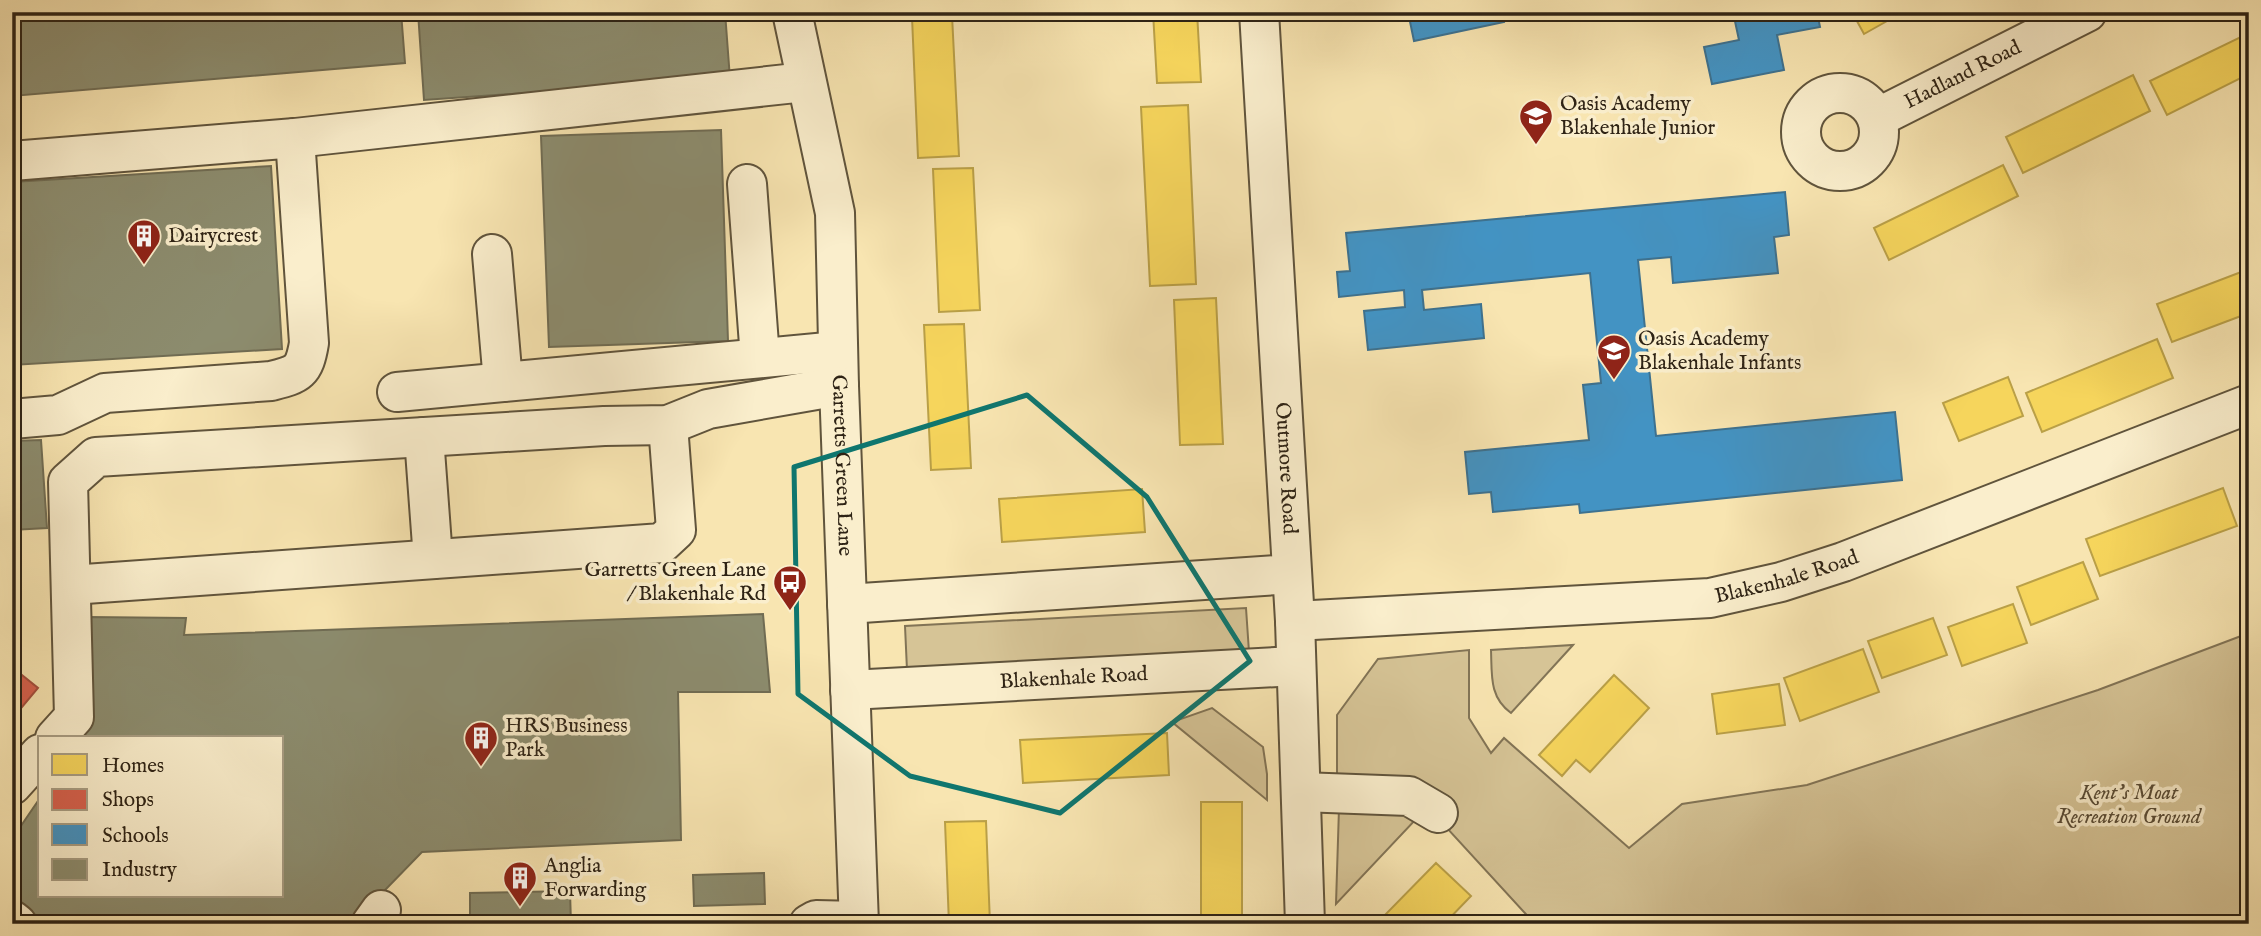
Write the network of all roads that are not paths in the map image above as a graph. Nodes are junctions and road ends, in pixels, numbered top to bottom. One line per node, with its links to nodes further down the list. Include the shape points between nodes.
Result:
1 (792, 12): 4 (street, Garretts Green Lane)
2 (1259, 12): 19 (street, Outmore Road)
3 (2087, 12): 5 (street, Hadland Road)
4 (805, 82): 6 (street); 11 (street, Garretts Green Lane, via 835,213)
5 (1877, 118)
6 (295, 138): 7 (street); 15 (street, via 309,343 306,362 296,374 271,381 105,393 58,415)
7 (12, 161)
8 (747, 184): 10 (street)
9 (492, 254): 12 (street)
10 (760, 358): 11 (street); 12 (street)
11 (838, 368): 16 (street); 21 (street, Garretts Green Lane)
12 (503, 382): 13 (street)
13 (397, 392)
14 (2249, 404): 22 (street, Blakenhale Road, via 1781,582 1710,598)
15 (12, 419)
16 (668, 425): 17 (street); 18 (street, via 676,530 662,543)
17 (424, 437): 18 (street); 20 (street, via 96,457 68,482)
18 (433, 559): 20 (street)
19 (1292, 574): 21 (street); 22 (street, Outmore Road)
20 (71, 585): 25 (street, via 74,717)
21 (847, 604): 24 (street, Garretts Green Lane)
22 (1295, 621): 23 (street, Outmore Road)
23 (1296, 666): 24 (street, Blakenhale Road); 28 (street, Outmore Road)
24 (850, 690): 31 (street, Garretts Green Lane)
25 (57, 736)
26 (38, 756): 27 (street)
27 (12, 785)
28 (1301, 793): 29 (street, via 1409,796); 34 (street, Outmore Road)
29 (1438, 813)
30 (12, 920): 32 (street)
31 (859, 923): 33 (street, via 816,920)
32 (17, 924)
33 (809, 924)
34 (1306, 924)

